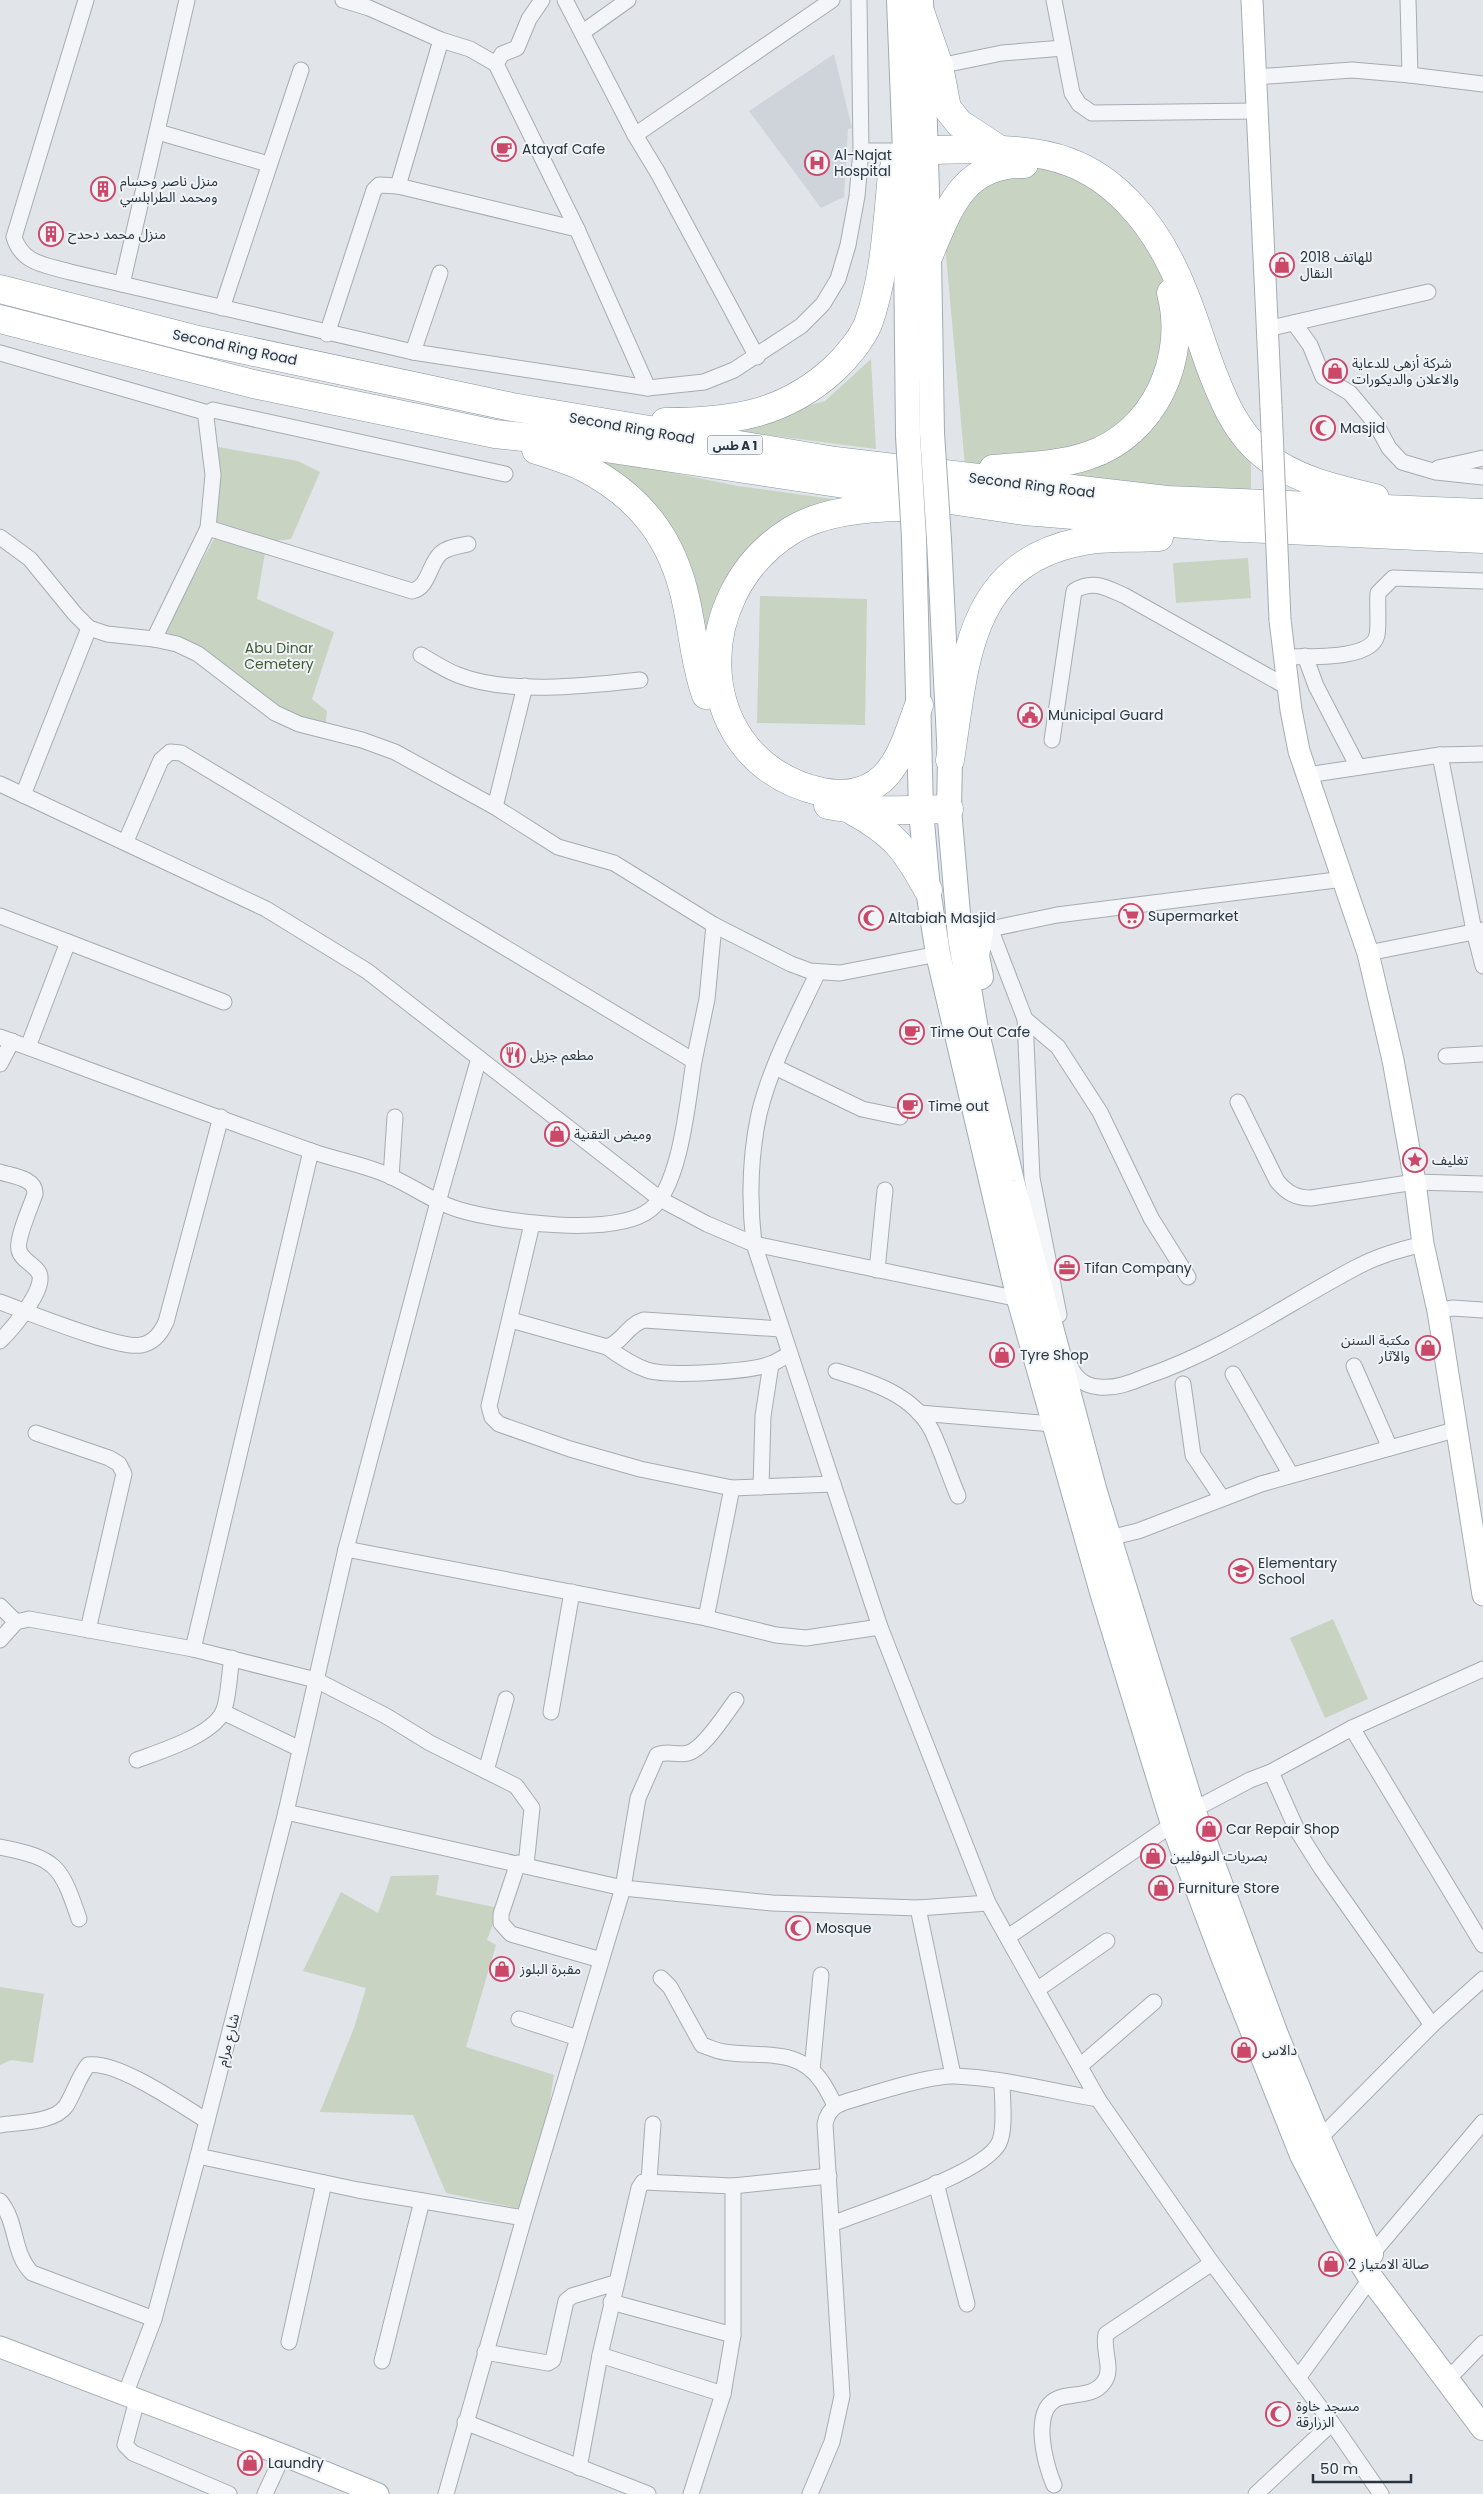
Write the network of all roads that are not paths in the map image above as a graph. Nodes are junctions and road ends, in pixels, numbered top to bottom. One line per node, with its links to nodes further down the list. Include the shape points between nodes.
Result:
1 (86, 0): 33 (street, via 14,238 18,250 29,260)
2 (186, 0): 23 (street)
3 (343, 0): 14 (street)
4 (542, 0): 16 (street, via 529,19 517,48 502,54)
5 (565, 0): 13 (street)
6 (628, 0): 13 (street)
7 (832, 0): 24 (street)
8 (859, 0): 26 (street)
9 (1054, 0): 15 (street)
10 (1252, 0): 20 (street)
11 (1408, 0): 19 (street)
12 (914, 5): 17 (highway); 27 (main road)
13 (583, 32): 24 (street)
14 (441, 40): 16 (street, via 470,49); 29 (street)
15 (1064, 48): 17 (street, via 1002,53); 22 (street, via 1072,93 1079,104 1092,113)
16 (496, 64): 30 (street)
17 (938, 66): 25 (highway, via 947,108 959,123)
18 (301, 70): 28 (street)
19 (1410, 76): 20 (street, via 1352,70); 21 (street)
20 (1256, 77): 22 (street)
21 (1483, 84)
22 (1256, 111): 39 (street)
23 (158, 132): 28 (street); 33 (street)
24 (636, 136): 43 (street)
25 (1000, 150): 27 (highway); 54 (highway, via 1036,153 1069,162 1115,189 1136,211 1172,264 1225,405 1263,454 1282,468 1308,480)
26 (861, 151): 27 (street); 43 (street, via 857,196 838,279 823,304 801,326)
27 (915, 151): 31 (main road); 45 (highway, via 896,162 892,174 879,287 867,326 844,360 817,384 780,406 739,418 666,422 582,410); 69 (main road, bridge, via 908,436)
28 (268, 164): 36 (street)
29 (398, 186): 30 (street); 40 (street, via 380,185 374,190)
30 (577, 229): 44 (street)
31 (929, 255): 50 (highway, via 960,190 990,168 1012,164 1038,165 1064,172 1108,198 1149,244 1168,280 1176,312 1176,343 1171,368 1153,405 1133,428 1114,443 1066,462); 73 (main road, bridge, via 932,433)
32 (440, 273): 41 (street)
33 (122, 284): 36 (street)
34 (0, 290): 45 (highway, Second Ring Road / طس A 1, via 198,340)
35 (1428, 292): 38 (street)
36 (222, 308): 40 (street)
37 (0, 319): 47 (highway, Second Ring Road / طس A 1, via 253,384)
38 (1294, 323): 39 (street); 49 (street, via 1310,346 1324,377 1350,394 1402,462)
39 (1267, 329): 65 (street, bridge, via 1280,620)
40 (327, 334): 41 (street)
41 (413, 352): 44 (street)
42 (0, 353): 46 (street)
43 (757, 357): 44 (street, via 704,382)
44 (648, 388)
45 (512, 407): 50 (highway, Second Ring Road / طس A 1, via 717,442)
46 (208, 413): 51 (street, via 213,410); 57 (street, via 213,475)
47 (495, 434): 53 (highway, Second Ring Road / طس A 1); 79 (highway, via 582,466 640,507 662,534 678,566 703,687 718,724 745,761 778,787 816,802)
48 (1483, 458): 49 (street)
49 (1427, 470): 52 (street)
50 (923, 472): 54 (highway, Second Ring Road / طس A 1, via 1167,500)
51 (505, 474)
52 (1483, 477)
53 (1024, 511): 56 (highway, Second Ring Road / طس A 1); 69 (highway, via 891,507 828,516 792,530 763,553 743,577 719,634 717,669 720,696 735,730 755,757 783,777 811,789 852,794 872,786 890,771)
54 (1437, 512): 55 (highway, Second Ring Road / طس A 1)
55 (1483, 513)
56 (1222, 527): 59 (highway, Second Ring Road / طس A 1); 73 (highway, via 1152,537 1078,542 1054,550 1016,571 986,605 973,632 966,653)
57 (208, 528): 60 (street, via 412,591 423,585 442,552); 63 (street)
58 (0, 537): 62 (street, via 30,559)
59 (1483, 540)
60 (468, 544)
61 (1483, 580): 65 (street, via 1393,578 1378,593 1378,635 1368,649 1353,654)
62 (89, 628): 63 (street, via 107,634); 77 (street)
63 (154, 639): 78 (street, via 177,644 198,654 275,713 299,724 395,752)
64 (421, 655): 67 (street, via 458,675)
65 (1294, 657): 68 (street); 74 (street, via 1316,686)
66 (640, 680): 67 (street, via 581,687)
67 (525, 686): 78 (street)
68 (1288, 686): 70 (street, via 1125,596 1104,586 1087,585 1074,591); 75 (street, via 1295,734)
69 (919, 705): 81 (main road)
70 (1052, 740)
71 (1483, 754): 72 (street)
72 (1440, 755): 74 (street); 87 (street)
73 (950, 760): 80 (main road)
74 (1358, 767): 75 (street)
75 (1307, 775): 83 (street)
76 (0, 784): 77 (street)
77 (23, 795): 82 (street)
78 (496, 807): 86 (street, via 558,847 614,863)
79 (850, 809): 81 (highway); 84 (highway, via 887,831 909,856)
80 (949, 809): 81 (highway); 88 (main road)
81 (921, 810): 84 (main road)
82 (126, 841): 100 (street, via 266,909 367,971); 101 (street, via 161,760 170,752 181,753)
83 (1344, 879): 88 (street, via 1057,915); 90 (street)
84 (928, 890): 91 (main road)
85 (0, 916): 89 (street)
86 (714, 925): 93 (street, via 791,964); 101 (street, via 707,999)
87 (1478, 930): 90 (street); 92 (street)
88 (977, 932): 95 (street); 145 (main road, via 976,1029)
89 (68, 942): 94 (street); 97 (street)
90 (1368, 953): 111 (street, via 1393,1060)
91 (938, 954): 93 (street, via 850,972); 121 (main road)
92 (1483, 966)
93 (818, 972): 103 (street)
94 (224, 1002)
95 (1025, 1019): 118 (street, via 1032,1178 1071,1370 1085,1383 1098,1387 1121,1386 1167,1369 1253,1328 1358,1266 1394,1251); 120 (street, via 1058,1047 1100,1112 1151,1218)
96 (6, 1039): 97 (street); 102 (street)
97 (28, 1047): 105 (street)
98 (1483, 1054): 99 (street)
99 (1446, 1056)
100 (479, 1058): 114 (street); 115 (street, شارع مرام)
101 (694, 1061): 114 (street, via 682,1135 672,1174)
102 (0, 1064)
103 (775, 1067): 107 (street, via 862,1109); 117 (street, via 754,1143)
104 (1238, 1102): 111 (street, via 1277,1181 1296,1196 1311,1198)
105 (221, 1117): 108 (street); 124 (street, via 166,1322 159,1334 141,1345 128,1345)
106 (395, 1117): 110 (street)
107 (900, 1117)
108 (311, 1151): 110 (street); 159 (street)
109 (0, 1172): 124 (street, via 29,1181 35,1190 18,1246 21,1255 38,1271 40,1282)
110 (391, 1177): 115 (street)
111 (1415, 1182): 112 (street); 118 (street)
112 (1483, 1184)
113 (885, 1190): 119 (street)
114 (660, 1199): 116 (street, via 650,1210 632,1219 595,1224); 117 (street)
115 (438, 1202): 116 (street, via 460,1210); 150 (street, شارع مرام)
116 (532, 1224): 126 (street)
117 (754, 1244): 119 (street); 127 (street)
118 (1423, 1244): 125 (street)
119 (877, 1270): 121 (street)
120 (1188, 1277)
121 (1019, 1300): 137 (main road)
122 (0, 1302): 124 (street)
123 (1483, 1310): 125 (street, via 1452,1308)
124 (24, 1311): 128 (street)
125 (1438, 1311): 138 (street)
126 (511, 1320): 129 (street); 144 (street, via 489,1406 492,1417 499,1424 640,1469)
127 (782, 1329): 129 (street, via 644,1320 634,1324 617,1344); 130 (street)
128 (0, 1342)
129 (606, 1347): 131 (street, via 648,1370 719,1372)
130 (789, 1354): 131 (street); 142 (street)
131 (771, 1364): 143 (street, via 763,1416)
132 (1354, 1366): 140 (street)
133 (836, 1371): 136 (street, via 894,1392)
134 (1232, 1374): 141 (street)
135 (1183, 1384): 147 (street, via 1193,1455)
136 (919, 1413): 137 (street); 146 (street, via 931,1430)
137 (1053, 1424): 145 (main road)
138 (1458, 1430): 140 (street); 149 (street)
139 (36, 1433): 157 (street, via 109,1458 119,1464 124,1474)
140 (1390, 1448): 141 (street)
141 (1291, 1475): 147 (street)
142 (833, 1484): 143 (street); 156 (street)
143 (762, 1487): 144 (street)
144 (732, 1488): 154 (street)
145 (1085, 1494): 148 (main road); 174 (main road)
146 (958, 1496)
147 (1222, 1498): 148 (street, via 1138,1531)
148 (1108, 1538): 172 (main road)
149 (1479, 1539): 152 (street)
150 (346, 1549): 151 (street); 162 (street, شارع مرام)
151 (572, 1592): 154 (street); 166 (street)
152 (1483, 1595)
153 (0, 1606): 155 (street)
154 (706, 1618): 156 (street, via 743,1629 806,1638)
155 (16, 1622): 157 (street, via 29,1619); 158 (street)
156 (880, 1627): 178 (street)
157 (88, 1630): 159 (street)
158 (0, 1640)
159 (193, 1649): 160 (street)
160 (232, 1658): 162 (street); 165 (street)
161 (1483, 1668): 167 (street)
162 (316, 1680): 168 (street, شارع مرام); 170 (street)
163 (506, 1699): 170 (street)
164 (736, 1700): 177 (street, via 699,1746 688,1753 665,1751 657,1755 638,1798)
165 (223, 1712): 168 (street); 169 (street, via 214,1723 191,1738)
166 (551, 1712)
167 (1352, 1728): 171 (street); 183 (street)
168 (300, 1750): 173 (street, شارع مرام)
169 (138, 1760)
170 (486, 1771): 176 (street, via 516,1786 532,1808)
171 (1271, 1772): 172 (street); 191 (street, via 1297,1830 1321,1868)
172 (1193, 1810): 192 (main road)
173 (286, 1812): 176 (street); 200 (street, شارع مرام)
174 (1173, 1824): 181 (street); 192 (main road)
175 (0, 1847): 180 (street, via 42,1857 54,1866 70,1890)
176 (522, 1864): 177 (street); 184 (street, via 501,1914 501,1923 511,1934)
177 (623, 1888): 179 (street, via 772,1903); 184 (street)
178 (988, 1903): 179 (street); 181 (street)
179 (918, 1908): 196 (street)
180 (80, 1920)
181 (1008, 1937): 188 (street)
182 (1107, 1941): 188 (street)
183 (1483, 1945)
184 (601, 1960): 193 (street)
185 (821, 1975): 195 (street)
186 (661, 1978): 195 (street, via 670,1987 702,2045 724,2052 778,2054 796,2059)
187 (1483, 1979): 191 (street)
188 (1038, 1989): 194 (street)
189 (1154, 2002): 194 (street)
190 (519, 2019): 193 (street)
191 (1432, 2025): 204 (street)
192 (1265, 2036): 204 (main road); 216 (main road, via 1302,2155 1342,2232)
193 (578, 2038): 213 (street)
194 (1080, 2066): 198 (street)
195 (812, 2070): 199 (street, via 822,2081)
196 (953, 2076): 197 (street); 199 (street, via 898,2086)
197 (1002, 2082): 198 (street); 209 (street, via 999,2142 991,2153 955,2176)
198 (1098, 2099): 215 (street)
199 (835, 2106): 206 (street, via 827,2113 825,2124)
200 (207, 2121): 203 (street, via 147,2085 98,2063 88,2065 82,2072 59,2113); 205 (street, شارع مرام)
201 (1483, 2122): 216 (street)
202 (653, 2124): 207 (street)
203 (0, 2125)
204 (1319, 2139): 216 (main road)
205 (198, 2156): 208 (street); 220 (street, شارع مرام)
206 (829, 2176): 210 (street); 214 (street)
207 (649, 2181): 210 (street); 217 (street, via 643,2182 639,2188)
208 (324, 2183): 211 (street); 222 (street)
209 (936, 2183): 214 (street); 219 (street)
210 (733, 2186): 221 (street)
211 (422, 2201): 213 (street); 227 (street)
212 (0, 2202): 220 (street, via 10,2215 23,2264 32,2273)
213 (524, 2218): 225 (street)
214 (832, 2224): 245 (street, via 842,2396 832,2442)
215 (1212, 2263): 229 (street); 238 (street, via 1106,2334 1104,2345 1109,2369 1105,2382 1094,2391 1057,2399 1050,2404 1043,2415 1043,2439 1046,2468)
216 (1371, 2266): 228 (main road, via 1412,2327); 229 (street); 235 (main road)
217 (616, 2283): 218 (street); 225 (street, via 572,2296 566,2301 553,2360 548,2363)
218 (611, 2302): 221 (street); 226 (street)
219 (967, 2304)
220 (154, 2319): 231 (street, شارع مرام)
221 (732, 2335): 230 (street)
222 (288, 2342)
223 (1483, 2344): 228 (street)
224 (0, 2347): 231 (street)
225 (485, 2352): 233 (street)
226 (600, 2355): 230 (street); 237 (street)
227 (382, 2360)
228 (1452, 2375): 232 (main road)
229 (1298, 2378): 234 (street)
230 (723, 2394): 244 (street)
231 (131, 2398): 236 (street); 239 (street, شارع مرام, via 125,2445 134,2454)
232 (1483, 2412)
233 (466, 2422): 237 (street); 242 (street)
234 (1332, 2422): 246 (street); 247 (street)
235 (1483, 2428)
236 (283, 2455): 240 (street); 241 (street)
237 (579, 2468): 243 (street)
238 (1054, 2485)
239 (229, 2494)
240 (265, 2494)
241 (378, 2494)
242 (446, 2494)
243 (648, 2494)
244 (691, 2494)
245 (810, 2494)
246 (1256, 2494)
247 (1380, 2494)

